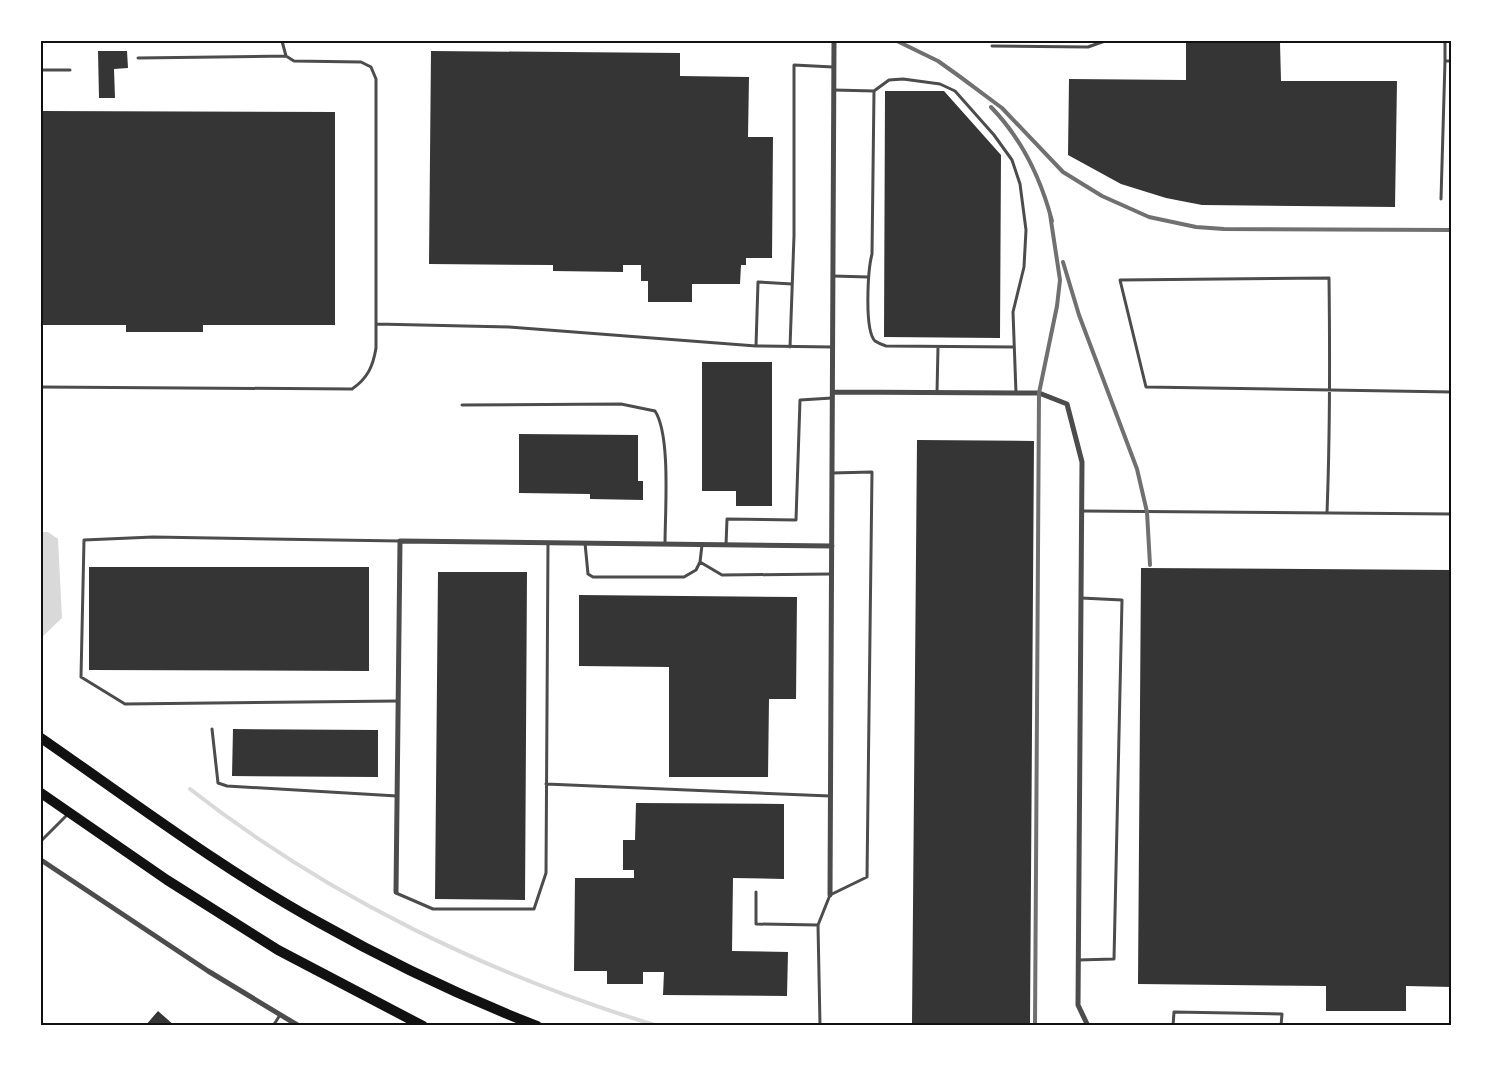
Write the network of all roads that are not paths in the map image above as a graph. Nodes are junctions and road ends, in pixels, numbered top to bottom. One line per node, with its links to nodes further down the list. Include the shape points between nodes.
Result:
1 (282, 41): 6 (lane)
2 (834, 41): 10 (street)
3 (1105, 41): 5 (lane, via 1088,47)
4 (1445, 41): 8 (lane)
5 (992, 46)
6 (286, 56): 7 (lane); 19 (lane, via 294,61 362,62 371,67 376,79)
7 (138, 58)
8 (1445, 61): 9 (lane); 15 (lane)
9 (1452, 61)
10 (834, 67): 13 (street); 18 (lane, via 794,65)
11 (41, 70): 12 (lane)
12 (70, 70)
13 (834, 90): 14 (lane); 16 (street)
14 (874, 92): 17 (lane, via 872,254); 24 (lane, via 889,80 903,79 940,84 955,91 1012,160 1020,184 1026,230 1024,267 1013,312)
15 (1442, 200)
16 (833, 276): 17 (lane); 22 (street)
17 (868, 277): 23 (lane, via 870,330 875,341 886,346)
18 (792, 284): 20 (lane, via 758,282); 21 (lane)
19 (376, 324): 20 (lane, via 510,327); 25 (lane, via 373,364 364,380 352,389)
20 (756, 346): 21 (lane)
21 (790, 347): 22 (lane)
22 (833, 347): 30 (street)
23 (938, 347): 24 (lane); 28 (lane)
24 (1014, 347): 29 (lane)
25 (41, 387)
26 (1330, 388): 26 (lane, via 1329,278 1120,280 1146,387); 27 (lane); 34 (lane)
27 (1452, 392)
28 (937, 393): 29 (street); 30 (street)
29 (1016, 393): 33 (street, via 1039,393 1067,404 1082,462)
30 (833, 395): 32 (street); 41 (lane, via 800,400 796,520 726,519)
31 (462, 405): 39 (lane, via 621,404 655,411 664,442)
32 (832, 473): 42 (street); 58 (lane, via 872,472 867,876)
33 (1081, 511): 34 (lane); 45 (street)
34 (1327, 514): 35 (lane)
35 (1452, 514)
36 (400, 541): 37 (street); 46 (street); 46 (lane, via 153,537 84,540 81,677 126,704)
37 (548, 542): 38 (street); 49 (lane)
38 (586, 543): 39 (street); 43 (lane, via 588,574 593,577 684,577 696,570)
39 (665, 544): 40 (street)
40 (702, 544): 41 (street); 43 (lane)
41 (726, 544): 42 (street)
42 (832, 546): 44 (street)
43 (700, 562): 44 (lane, via 722,575)
44 (832, 574): 52 (street)
45 (1081, 598): 60 (street); 60 (lane, via 1122,600 1114,959)
46 (398, 701): 51 (street)
47 (212, 728): 51 (lane, via 218,783)
48 (41, 738): 66 (highway, via 208,854 318,922 480,1004)
49 (546, 784): 52 (lane); 56 (lane, via 546,872 534,909 433,909)
50 (41, 793): 53 (highway)
51 (397, 796): 56 (street)
52 (831, 796): 58 (street)
53 (69, 812): 54 (lane); 65 (highway, via 167,880 278,950)
54 (41, 841)
55 (41, 860): 61 (street, via 208,971)
56 (396, 892)
57 (756, 892): 59 (lane, via 756,924)
58 (830, 895): 59 (lane)
59 (818, 925): 62 (lane)
60 (1078, 960): 67 (street, via 1078,1005)
61 (281, 1015): 63 (lane); 64 (street)
62 (820, 1024)
63 (273, 1026)
64 (299, 1026)
65 (423, 1026)
66 (537, 1026)
67 (1088, 1026)
68 (1173, 1026): 69 (lane, via 1174,1012 1282,1014)
69 (1281, 1026)

